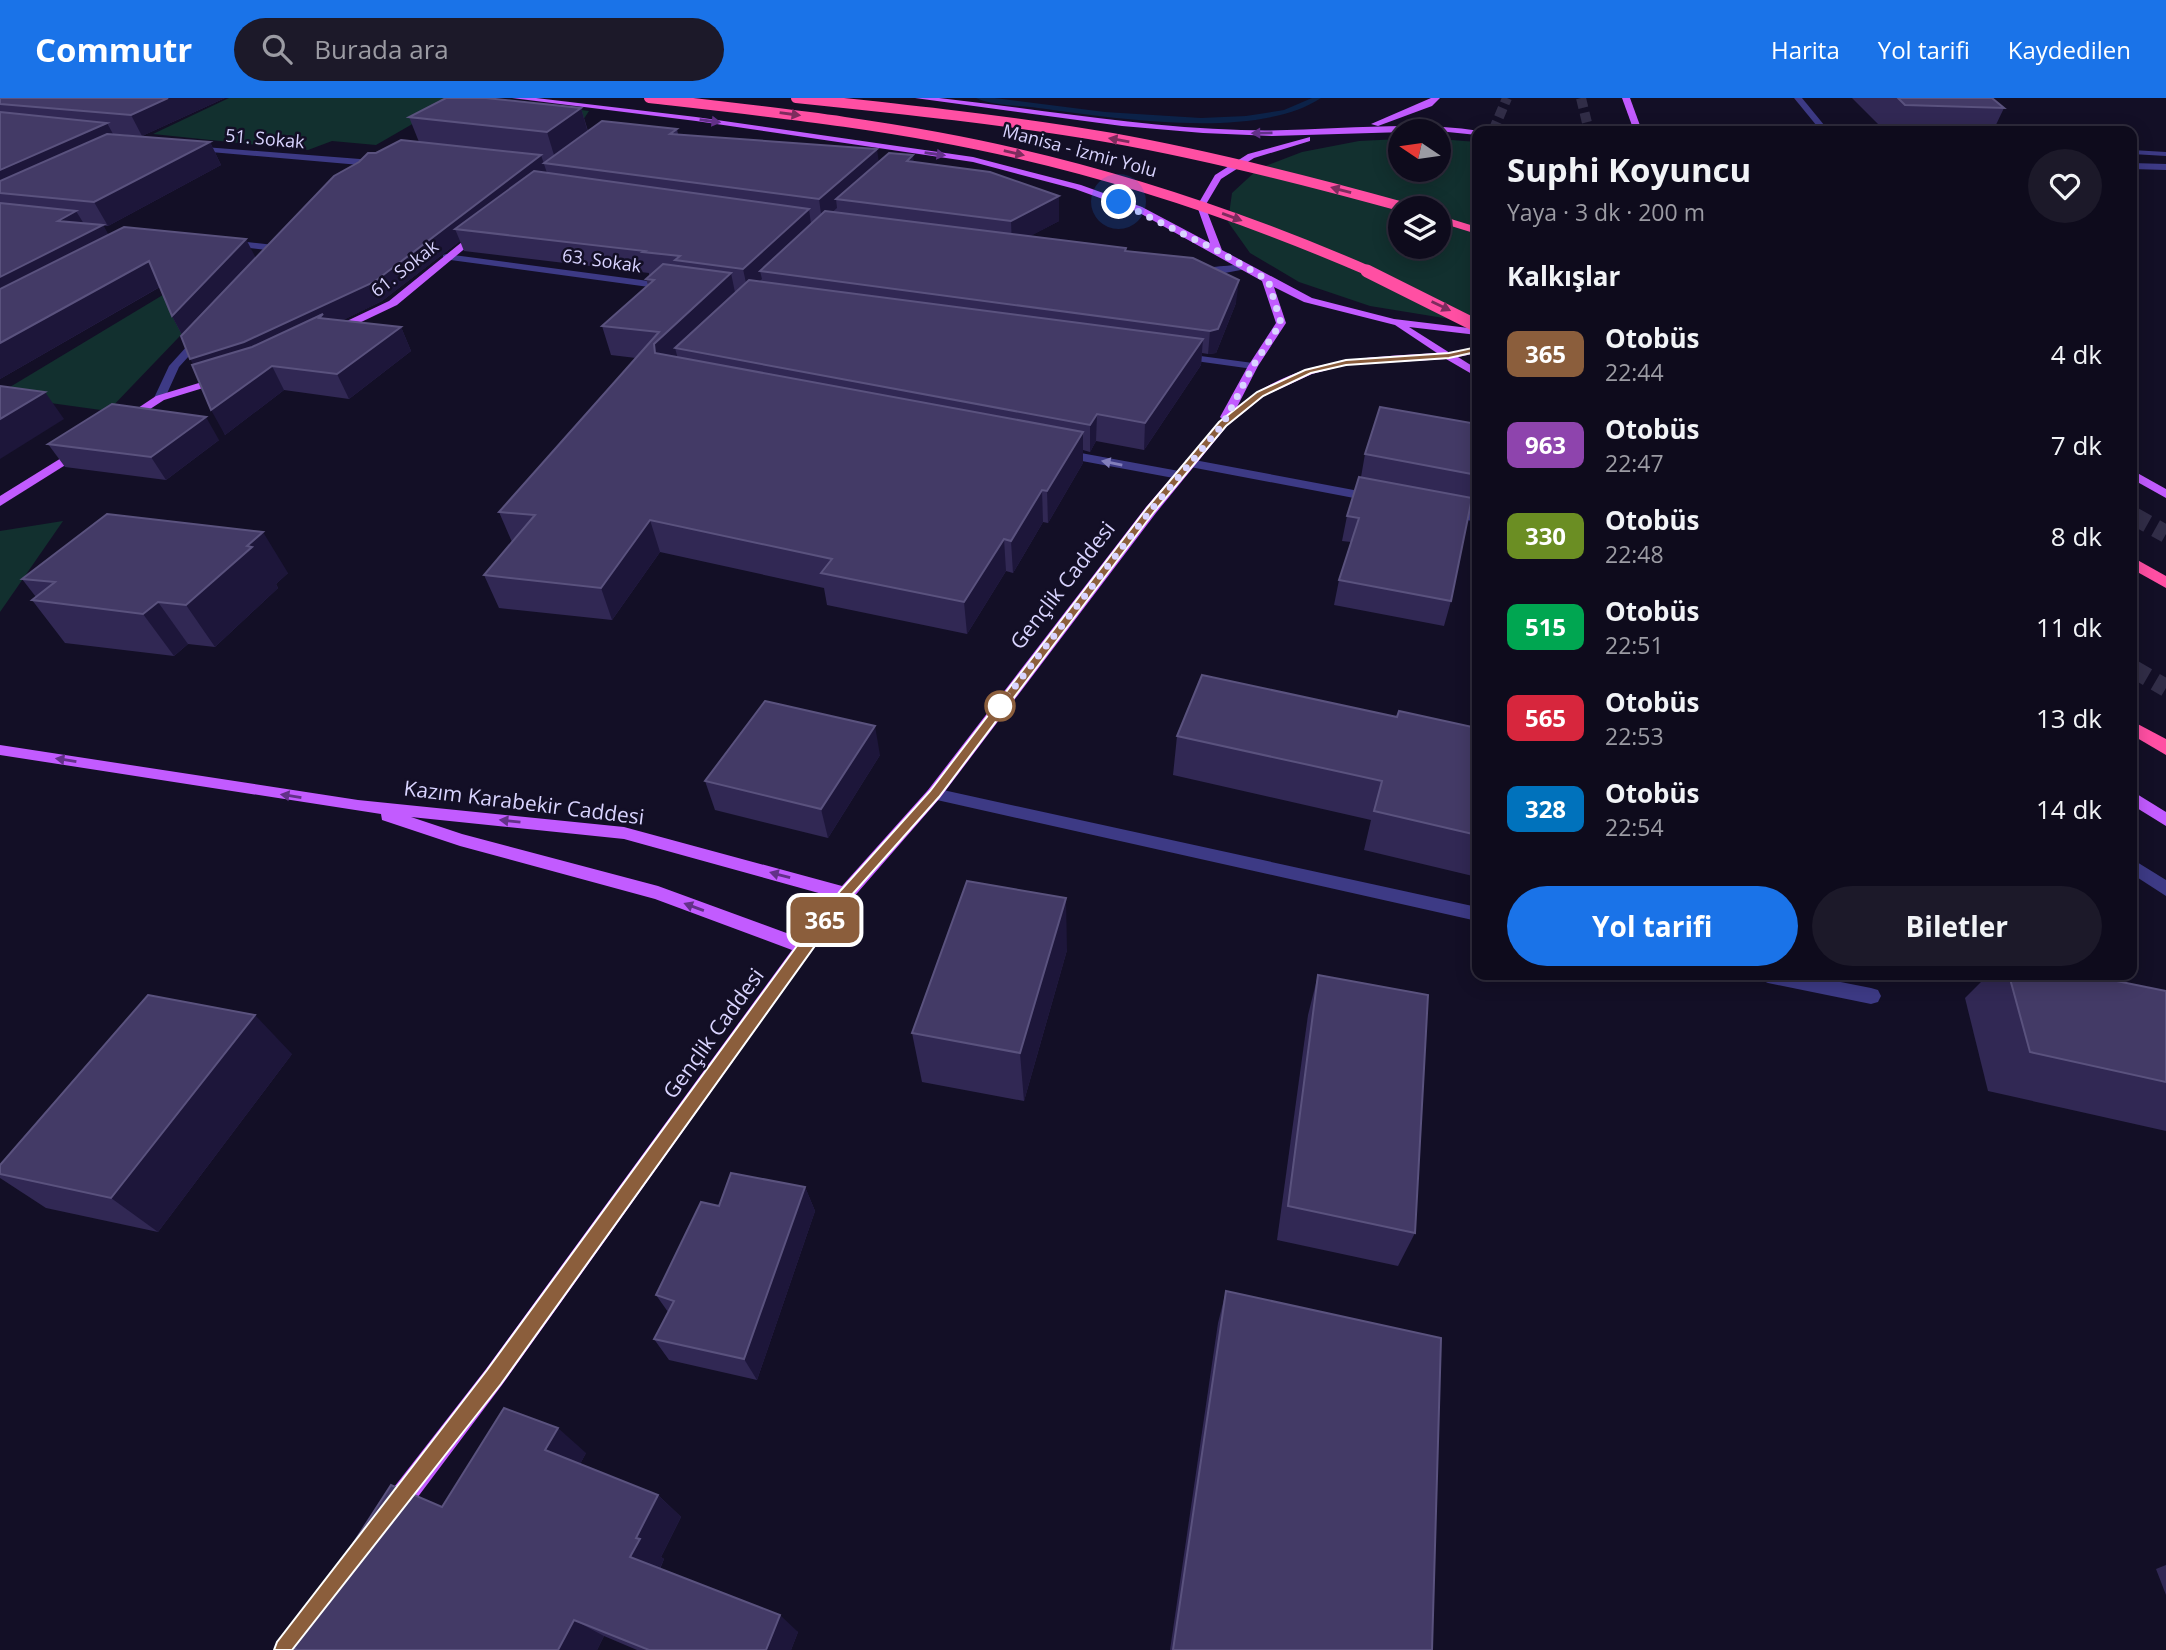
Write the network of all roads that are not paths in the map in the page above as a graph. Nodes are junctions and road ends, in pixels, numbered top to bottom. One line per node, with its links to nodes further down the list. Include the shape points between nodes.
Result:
1 (516, 98): 8 (main road)
2 (649, 98): 39 (highway, Manisa - İzmir Yolu, one-way to 39, bridge, via 868,125 971,143 1119,181 1284,236)
3 (796, 98): 24 (highway, Manisa - İzmir Yolu, one-way to 3, bridge, via 1220,160 1073,132)
4 (919, 98): 14 (main road, one-way to 4, via 1175,130)
5 (1436, 98): 14 (main road)
6 (1626, 98): 12 (main road)
7 (1798, 98): 13 (street)
8 (593, 103): 9 (main road); 10 (main road)
9 (666, 116): 11 (main road); 31 (main road, one-way to 31, via 974,160 1078,187 1139,209)
10 (597, 117)
11 (642, 124)
12 (1636, 126)
13 (1821, 126)
14 (1354, 131): 15 (main road); 31 (main road, via 1297,141 1251,156 1218,177 1201,206)
15 (1472, 132)
16 (183, 147): 20 (street, 51. Sokak)
17 (2137, 152): 18 (street)
18 (2166, 154)
19 (391, 155): 20 (street)
20 (360, 163): 23 (street)
21 (2137, 166): 22 (street)
22 (2166, 167)
23 (352, 172)
24 (1388, 203)
25 (1451, 222): 27 (highway)
26 (487, 227): 32 (main road, 61. Sokak)
27 (1472, 228)
28 (292, 239): 30 (street)
29 (219, 242): 30 (street)
30 (283, 248): 33 (street)
31 (1218, 251): 34 (main road)
32 (446, 257): 37 (street, 63. Sokak); 42 (main road, 61. Sokak, via 393,303)
33 (274, 258)
34 (1243, 267): 35 (street); 36 (main road)
35 (1188, 270)
36 (1268, 280): 38 (main road, via 1308,300); 46 (main road, Gençlik Caddesi, via 1281,323)
37 (685, 289)
38 (1394, 322): 41 (main road); 45 (main road)
39 (1472, 324)
40 (211, 327): 49 (street, via 174,366)
41 (1472, 331)
42 (321, 338)
43 (1472, 351): 45 (main road, Gençlik Caddesi)
44 (1171, 355): 46 (street)
45 (1449, 356): 47 (main road); 50 (main road, Gençlik Caddesi, via 1346,362 1308,372 1260,394)
46 (1253, 366): 50 (main road, Gençlik Caddesi)
47 (1472, 371)
48 (235, 375): 49 (main road)
49 (160, 398): 51 (main road)
50 (1223, 424): 54 (main road, Gençlik Caddesi)
51 (114, 428)
52 (92, 443): 58 (main road)
53 (1043, 449): 54 (street, one-way to 53)
54 (1184, 469): 57 (street); 66 (main road, Gençlik Caddesi)
55 (2137, 477): 56 (main road)
56 (2166, 494)
57 (1385, 500)
58 (0, 502)
59 (1437, 510): 60 (street)
60 (1472, 517)
61 (2137, 565): 62 (highway)
62 (2166, 583)
63 (2137, 730): 64 (highway)
64 (2166, 748)
65 (1, 752): 68 (main road, Kazım Karabekir Caddesi, one-way to 65)
66 (934, 794): 72 (main road, Gençlik Caddesi); 73 (street)
67 (2137, 800): 69 (main road)
68 (358, 806): 72 (main road, Kazım Karabekir Caddesi, one-way to 68, via 624,833); 74 (main road, Kazım Karabekir Caddesi, one-way to 68, via 658,893 460,840)
69 (2166, 820)
70 (2137, 869): 71 (street)
71 (2166, 889)
72 (846, 894): 74 (main road, Gençlik Caddesi)
73 (1472, 913)
74 (804, 947): 77 (main road, Gençlik Caddesi, via 494,1377)
75 (1793, 980): 76 (street)
76 (1871, 996)
77 (377, 1530)

